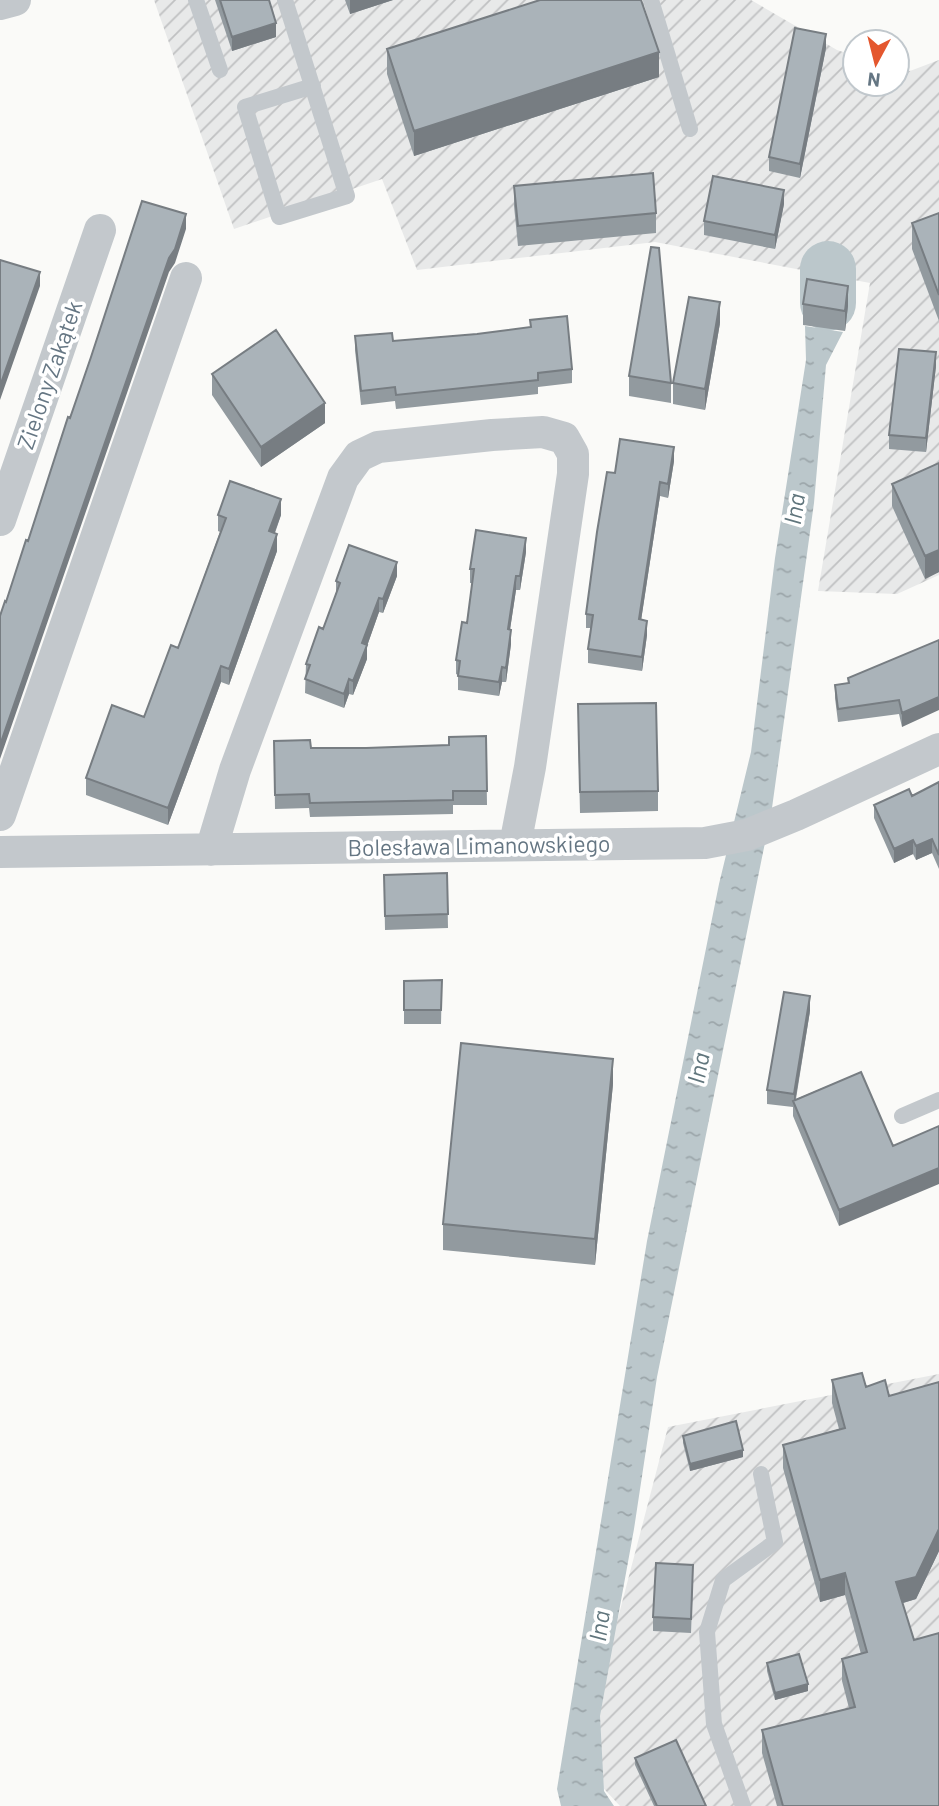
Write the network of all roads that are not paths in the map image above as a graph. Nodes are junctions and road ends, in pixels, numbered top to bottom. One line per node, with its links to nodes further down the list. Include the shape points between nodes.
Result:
1 (15, 0): 5 (street)
2 (196, 0): 6 (lane)
3 (285, 0): 7 (lane)
4 (651, 0): 8 (lane)
5 (0, 4)
6 (220, 70)
7 (313, 86): 7 (lane, via 245,107 279,217 347,196)
8 (690, 130)
9 (100, 230): 11 (street, Zielony Zakątek)
10 (186, 278): 13 (street)
11 (0, 520)
12 (939, 749): 14 (street, Bolesława Limanowskiego, via 747,835 705,843)
13 (0, 815)
14 (515, 845): 15 (street, Bolesława Limanowskiego); 15 (street, via 573,474 573,454 564,438 543,432 378,447 359,456 338,490 235,770)
15 (211, 849): 16 (street, Bolesława Limanowskiego)
16 (0, 852)
17 (939, 1100): 18 (lane)
18 (902, 1116)
19 (761, 1474): 20 (lane, via 775,1542 723,1580 707,1632 714,1724)
20 (743, 1806)

